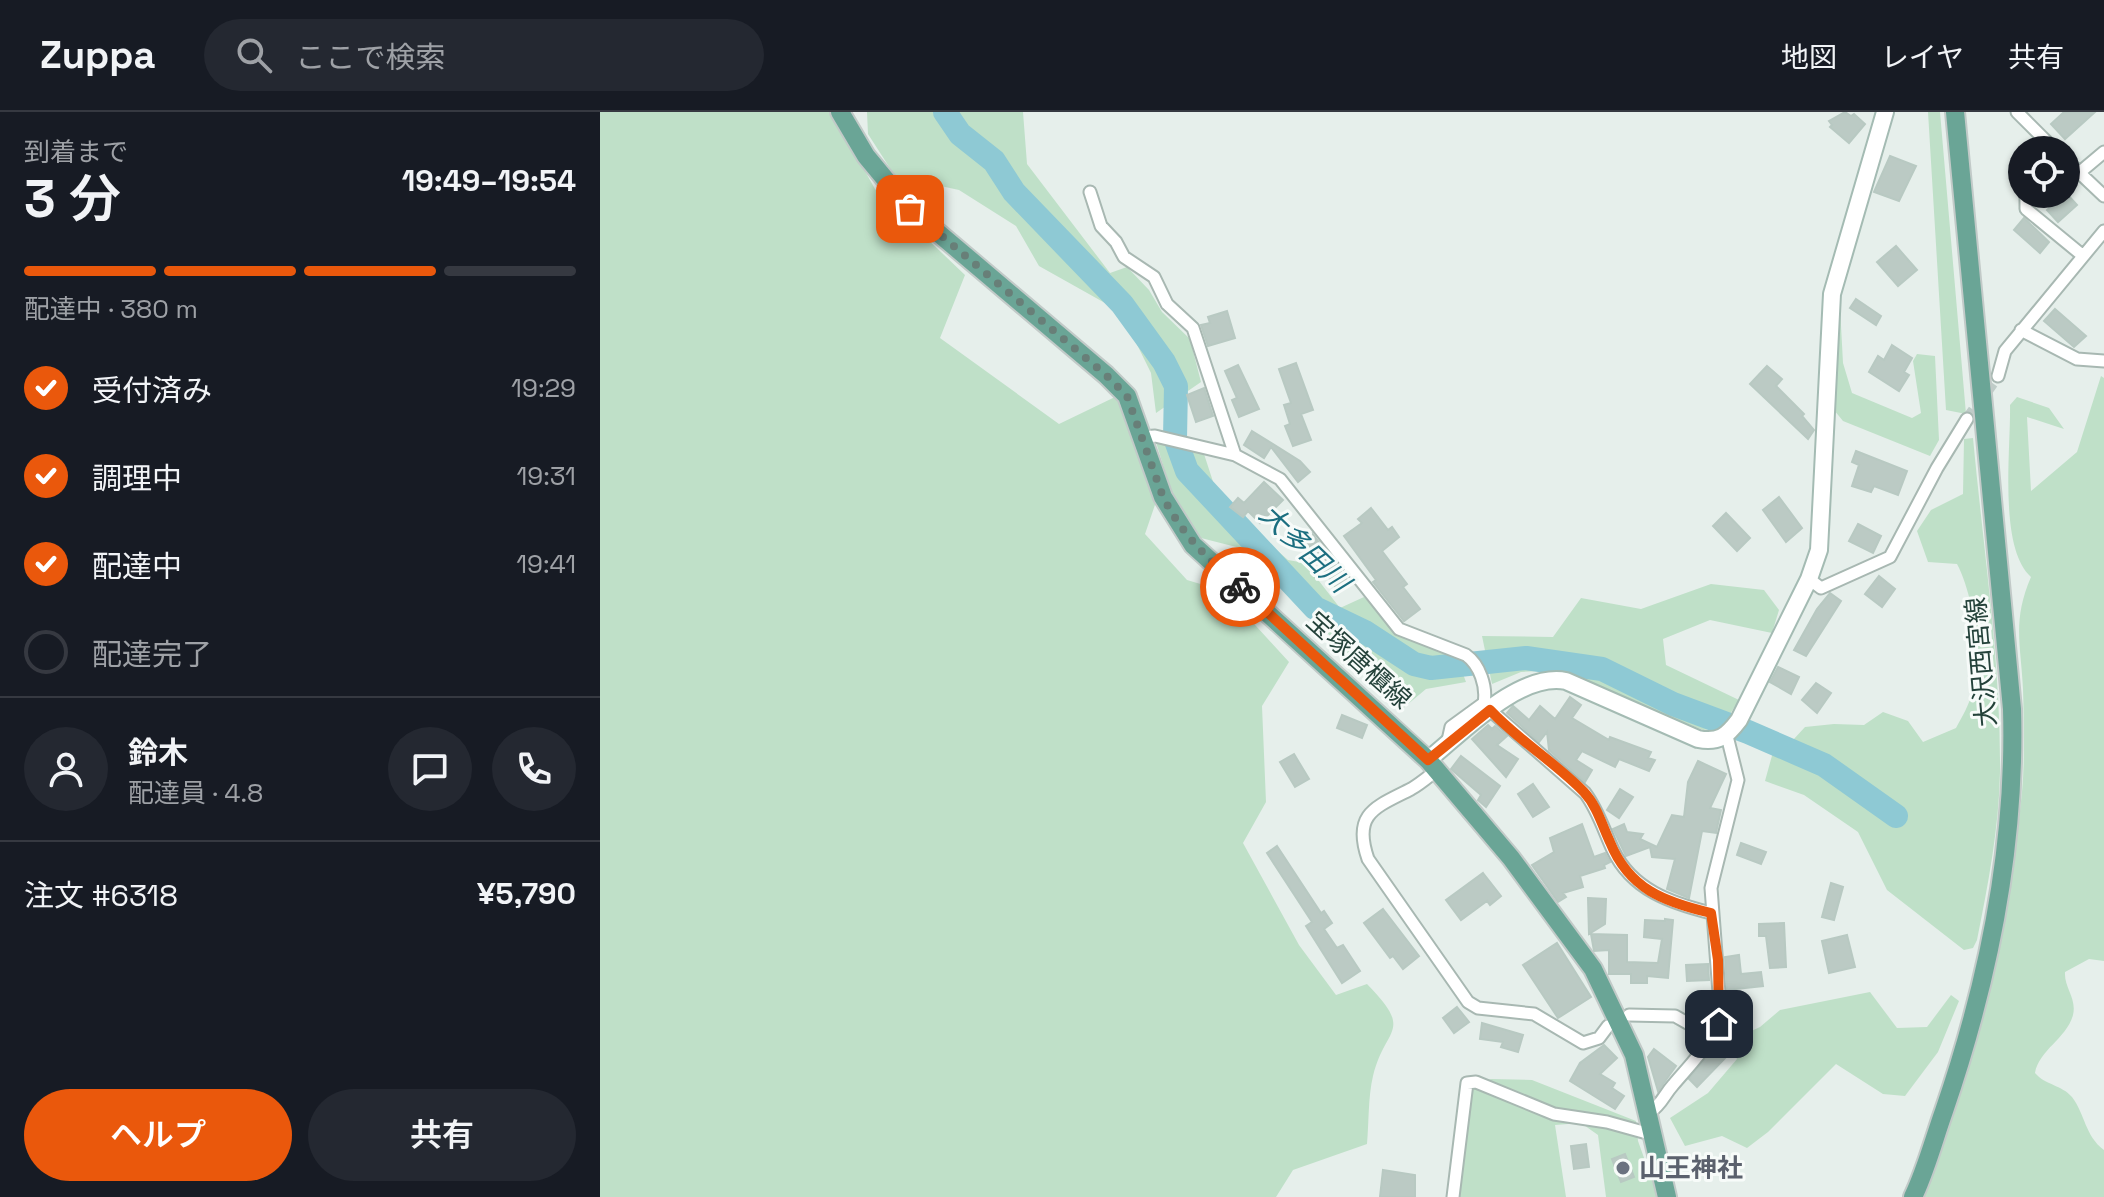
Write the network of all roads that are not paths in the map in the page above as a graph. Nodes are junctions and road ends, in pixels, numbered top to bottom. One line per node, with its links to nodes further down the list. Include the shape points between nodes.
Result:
1 (840, 112): 18 (main road, 宝塚唐櫃線, via 866,156 910,209 1127,396)
2 (1885, 112): 20 (street, via 1832,294 1823,522)
3 (1955, 112): 33 (main road, 大沢西宮線, via 2014,775 2004,879 1981,990)
4 (2024, 114): 5 (street)
5 (2043, 136)
6 (2104, 152): 7 (street)
7 (2080, 172)
8 (2080, 174): 10 (street)
9 (1090, 192): 19 (street, via 1101,226 1124,257 1154,277 1167,304 1193,328)
10 (2104, 196)
11 (2026, 208): 13 (street)
12 (2104, 231): 13 (street)
13 (2082, 255): 14 (street)
14 (2021, 330): 15 (street, via 2077,359); 16 (street, via 2005,351)
15 (2104, 361)
16 (1998, 376)
17 (1967, 419): 20 (street, via 1890,557 1821,588)
18 (1141, 437): 19 (street); 24 (main road, 宝塚唐櫃線, via 1163,497 1193,545)
19 (1235, 455): 23 (street, via 1280,479 1399,629 1474,661 1486,692 1484,703 1451,727)
20 (1809, 579): 22 (street)
21 (1490, 710): 22 (street, via 1527,685 1557,679 1698,739); 23 (street); 25 (street, via 1585,793 1633,880 1653,894)
22 (1727, 736): 25 (street, via 1738,780 1711,888)
23 (1446, 745): 24 (street)
24 (1432, 765): 27 (street, via 1414,788 1367,814 1363,842 1368,859 1468,1002 1478,1008 1534,1014 1583,1043 1599,1038); 29 (main road, 宝塚唐櫃線, via 1511,858 1593,969 1634,1055)
25 (1711, 913): 28 (street, via 1720,1006)
26 (1629, 1015): 28 (street, via 1675,1016)
27 (1608, 1026)
28 (1712, 1037): 29 (street)
29 (1649, 1113): 30 (main road, 宝塚唐櫃線)
30 (1654, 1135): 31 (street, via 1554,1114 1467,1083); 32 (main road, 宝塚唐櫃線)
31 (1453, 1197)
32 (1667, 1197)
33 (1913, 1197)

